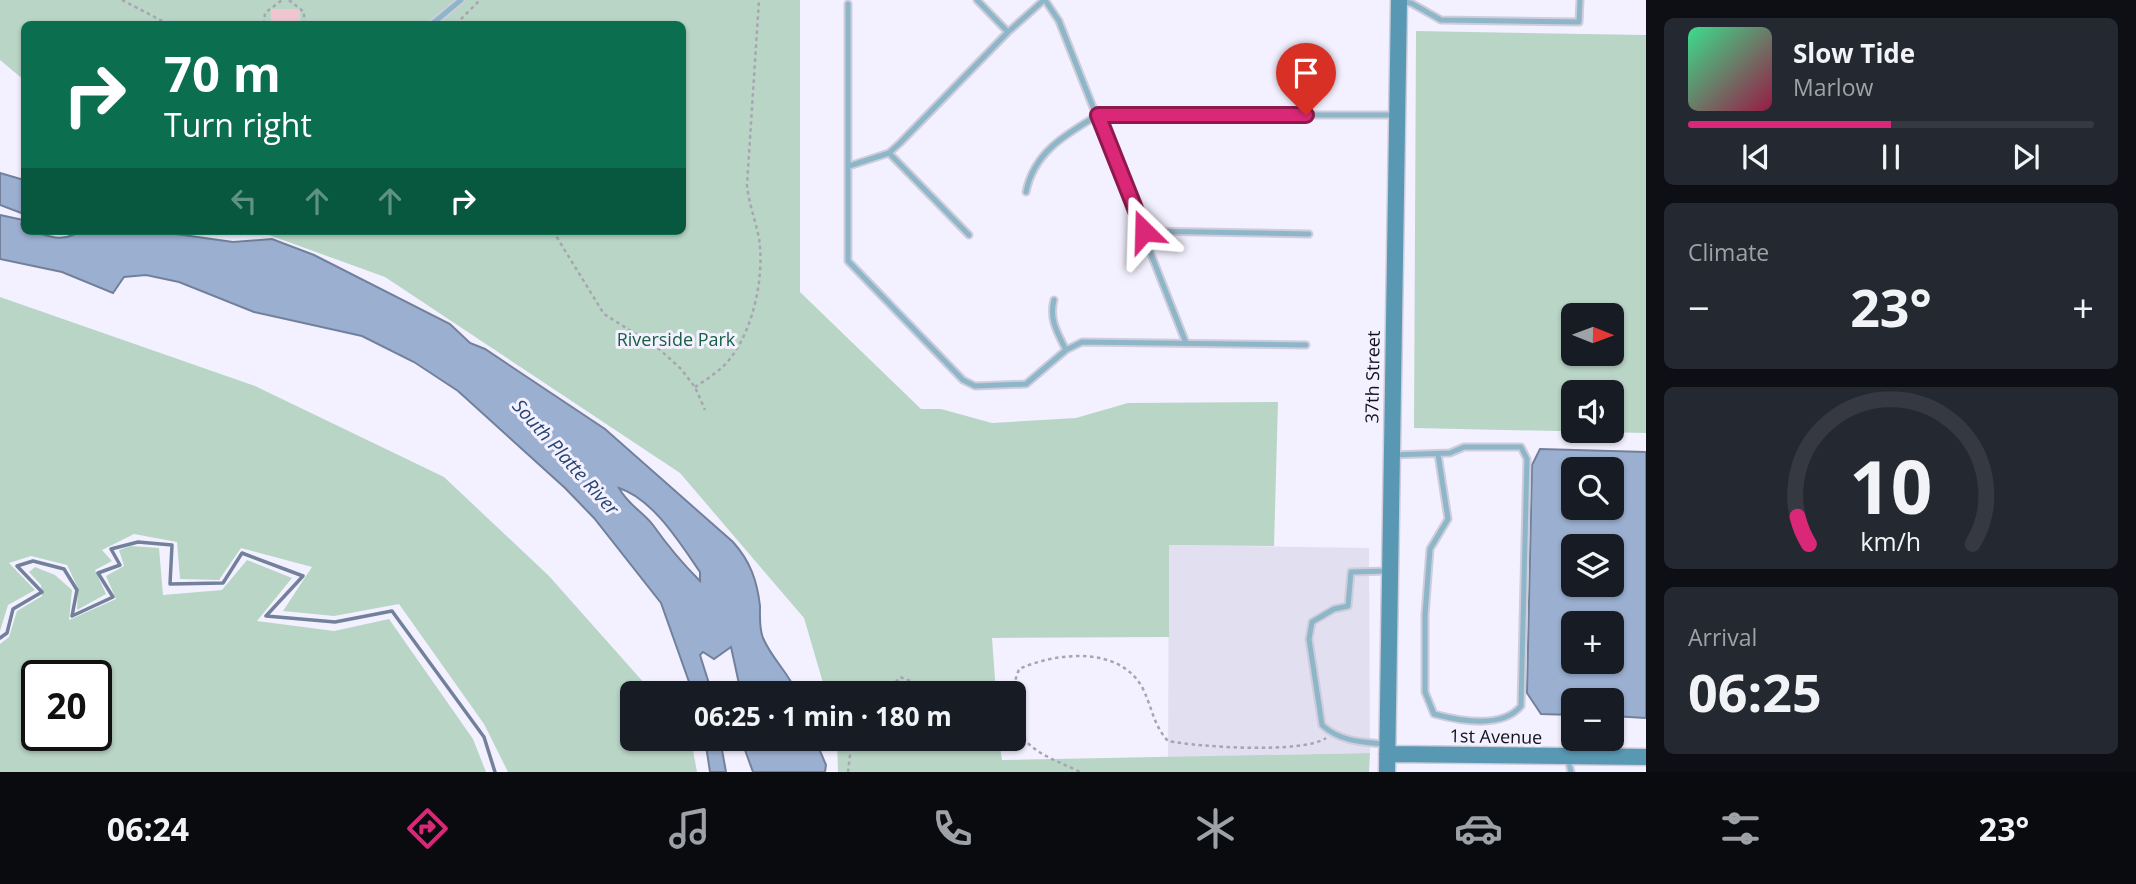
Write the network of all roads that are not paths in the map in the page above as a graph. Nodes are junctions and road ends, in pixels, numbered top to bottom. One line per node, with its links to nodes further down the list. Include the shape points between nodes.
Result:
1 (461, 0): 7 (lane)
2 (976, 0): 8 (lane)
3 (1045, 0): 8 (lane); 9 (lane, via 1059,21)
4 (1580, 0): 5 (lane, via 1579,22 1441,20)
5 (1399, 1): 10 (main road, 37th Street)
6 (848, 4): 12 (lane)
7 (436, 21)
8 (1008, 33): 11 (lane)
9 (1098, 115): 10 (lane); 13 (lane, via 1057,140 1030,174); 14 (lane)
10 (1397, 115): 22 (main road, 37th Street)
11 (888, 153): 12 (lane); 16 (lane)
12 (849, 166): 20 (lane, via 848,261 963,380 975,386 1026,384)
13 (1026, 192)
14 (1144, 231): 15 (lane); 18 (lane)
15 (1309, 234)
16 (969, 235)
17 (1054, 300): 20 (lane, via 1054,325)
18 (1186, 342): 19 (lane); 20 (lane, via 1082,342)
19 (1306, 345)
20 (1066, 350)
21 (1438, 454): 21 (lane, via 1464,447 1521,447 1527,459 1521,706 1498,720 1434,714 1425,692 1427,572 1430,550 1448,519); 22 (lane)
22 (1390, 455): 23 (main road, 37th Street)
23 (1389, 571): 24 (main road, 37th Street); 24 (lane, via 1351,572 1348,606 1312,622 1309,639 1322,724 1332,734)
24 (1387, 749): 26 (main road, 1st Avenue); 27 (main road, 37th Street)
25 (1646, 757): 26 (main road, 1st Avenue)
26 (1569, 764)
27 (1387, 772)

